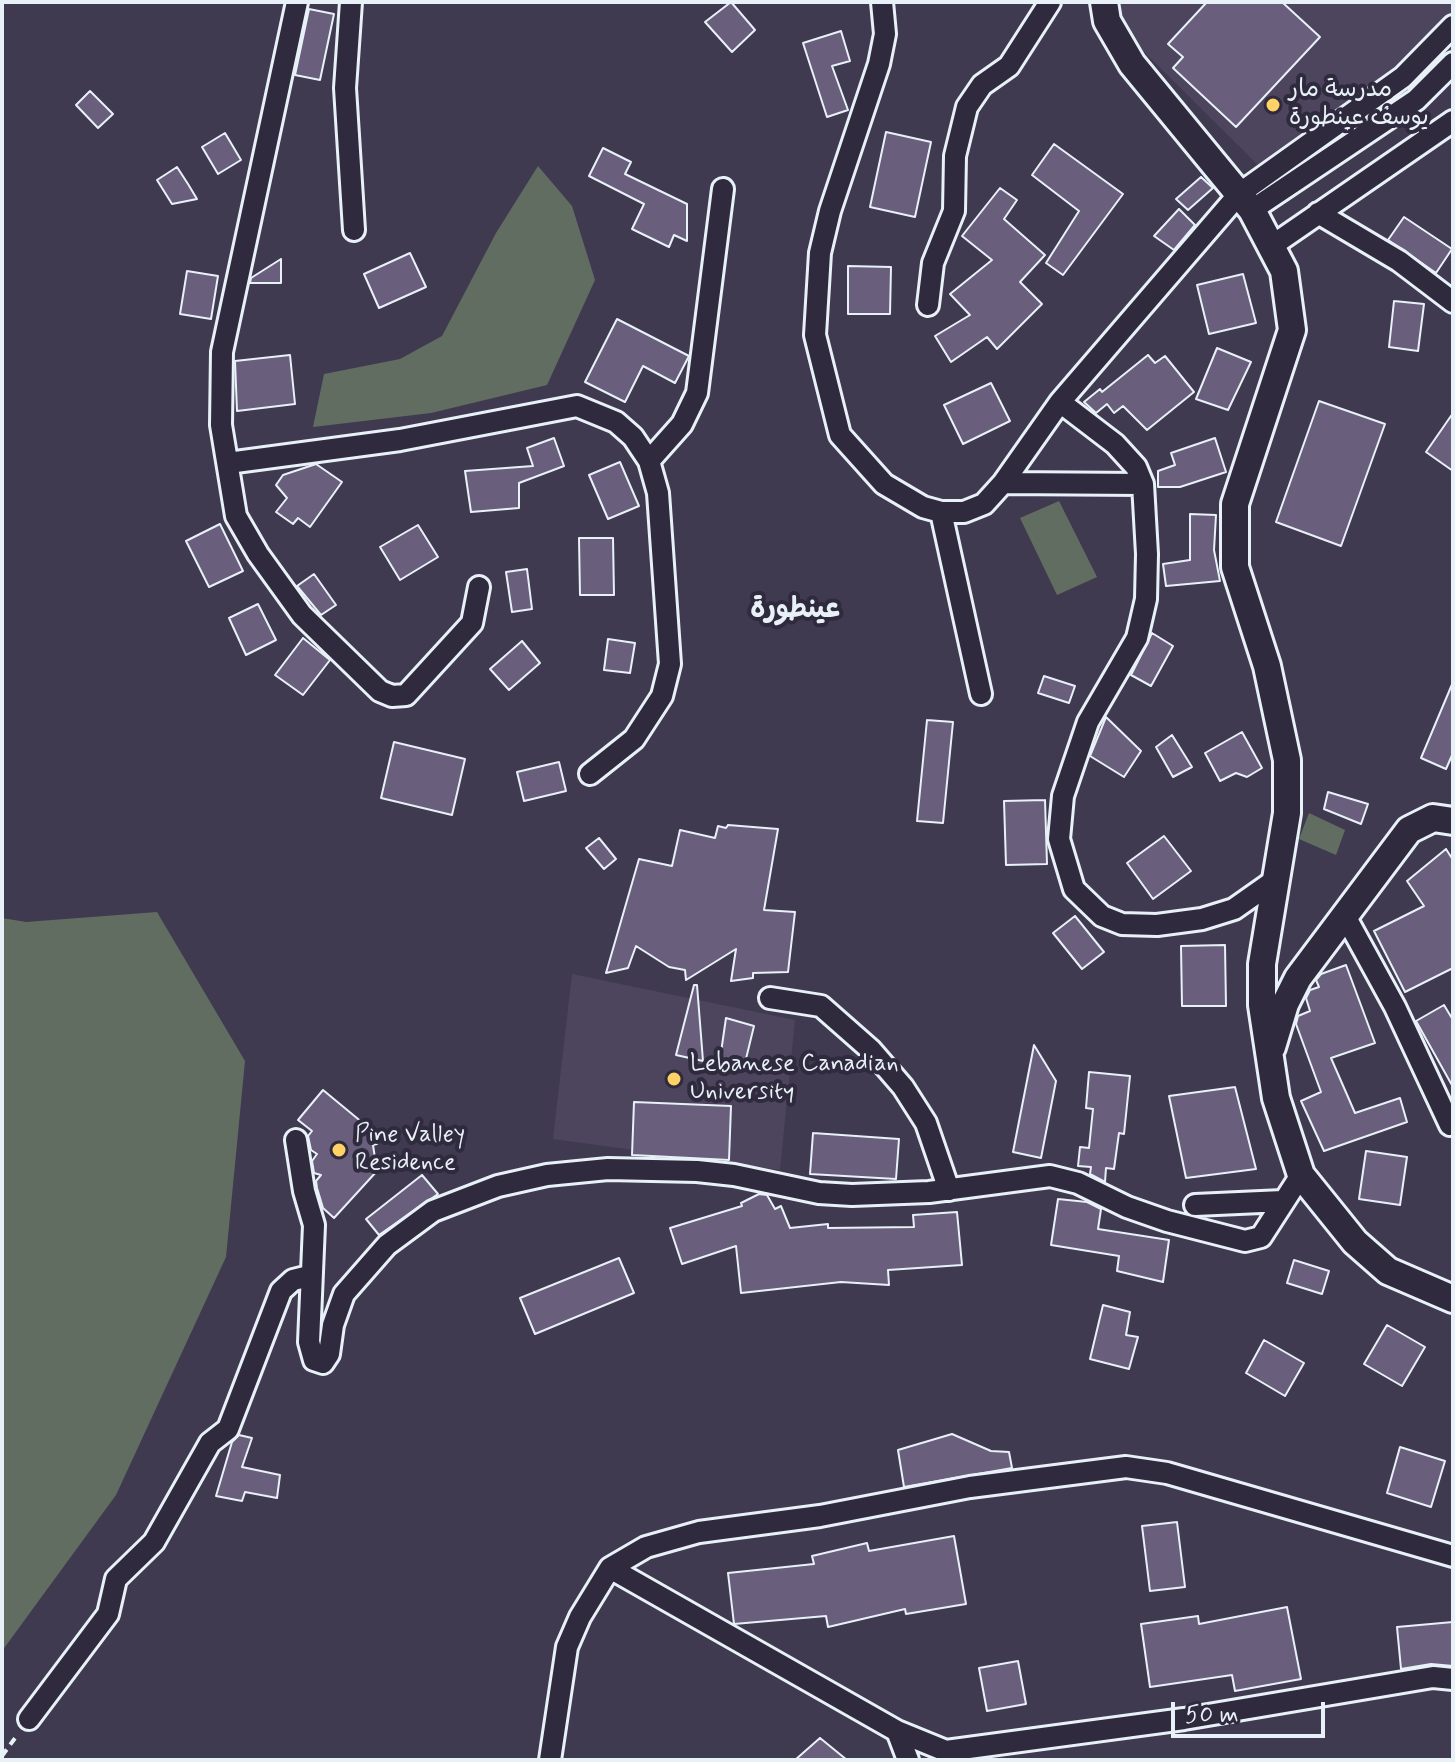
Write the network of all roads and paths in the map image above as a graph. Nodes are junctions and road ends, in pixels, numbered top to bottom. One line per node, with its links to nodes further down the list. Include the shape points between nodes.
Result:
1 (297, 2): 18 (street, via 222,352 219,400)
2 (351, 2): 12 (street, via 345,88)
3 (882, 2): 21 (street, via 885,34 879,64 820,253 815,335 840,435 884,484)
4 (1050, 2): 15 (street, via 1009,66 982,85 967,107 955,156 954,211 933,263)
5 (1104, 2): 10 (main road, via 1107,21 1132,64)
6 (1453, 26): 10 (street, via 1403,77)
7 (1453, 63): 10 (street, via 1416,100)
8 (1453, 121): 11 (street)
9 (723, 189): 17 (street, via 697,393 675,433)
10 (1246, 202): 13 (main road); 16 (street)
11 (1318, 213): 13 (street); 14 (street, via 1399,261)
12 (354, 230)
13 (1273, 245): 26 (main road, via 1284,271 1292,330 1235,504 1235,567 1267,666 1287,760 1287,813)
14 (1453, 302)
15 (928, 305)
16 (1060, 402): 19 (street); 20 (street, via 1115,444 1136,467)
17 (649, 461): 18 (street, via 616,422 577,406 400,440); 24 (street, via 658,493 670,664 662,696 634,739)
18 (228, 463): 22 (street, via 236,516 258,554 302,615 380,691 406,695 472,623)
19 (1003, 483): 20 (street); 21 (street, via 984,504 964,512)
20 (1143, 484): 26 (street, via 1147,554 1142,622 1073,760 1059,839 1065,867 1084,903 1122,924 1157,925 1213,916 1234,909)
21 (941, 512): 23 (street)
22 (479, 587)
23 (981, 694)
24 (590, 774)
25 (1451, 815): 27 (main road, via 1409,830)
26 (1278, 878): 29 (main road, via 1262,964)
27 (1344, 914): 29 (main road, via 1298,978); 30 (street)
28 (770, 998): 33 (street, via 821,1006 871,1050 926,1123)
29 (1269, 1058): 32 (main road)
30 (1450, 1125)
31 (296, 1140): 36 (street, via 314,1225)
32 (1301, 1175): 34 (street); 37 (main road, via 1355,1242 1388,1271)
33 (949, 1190): 34 (street, via 1064,1177 1140,1212 1245,1241 1261,1237); 36 (street, via 819,1193 734,1175 654,1169 547,1175 498,1186 433,1211 387,1245 344,1294 323,1363 314,1360 309,1342)
34 (1283, 1201): 35 (street)
35 (1195, 1205)
36 (309, 1276): 41 (street, via 293,1280 281,1291 228,1429 210,1443 154,1542 116,1579 108,1614)
37 (1453, 1299)
38 (1453, 1556): 39 (street, via 1167,1473 1126,1467 699,1532 646,1547)
39 (610, 1568): 42 (street); 45 (street, via 567,1647)
40 (1453, 1679): 43 (street, via 1433,1677)
41 (29, 1719): 44 (path)
42 (897, 1731): 43 (street); 46 (street)
43 (942, 1755)
44 (2, 1756)
45 (550, 1760)
46 (908, 1760)

